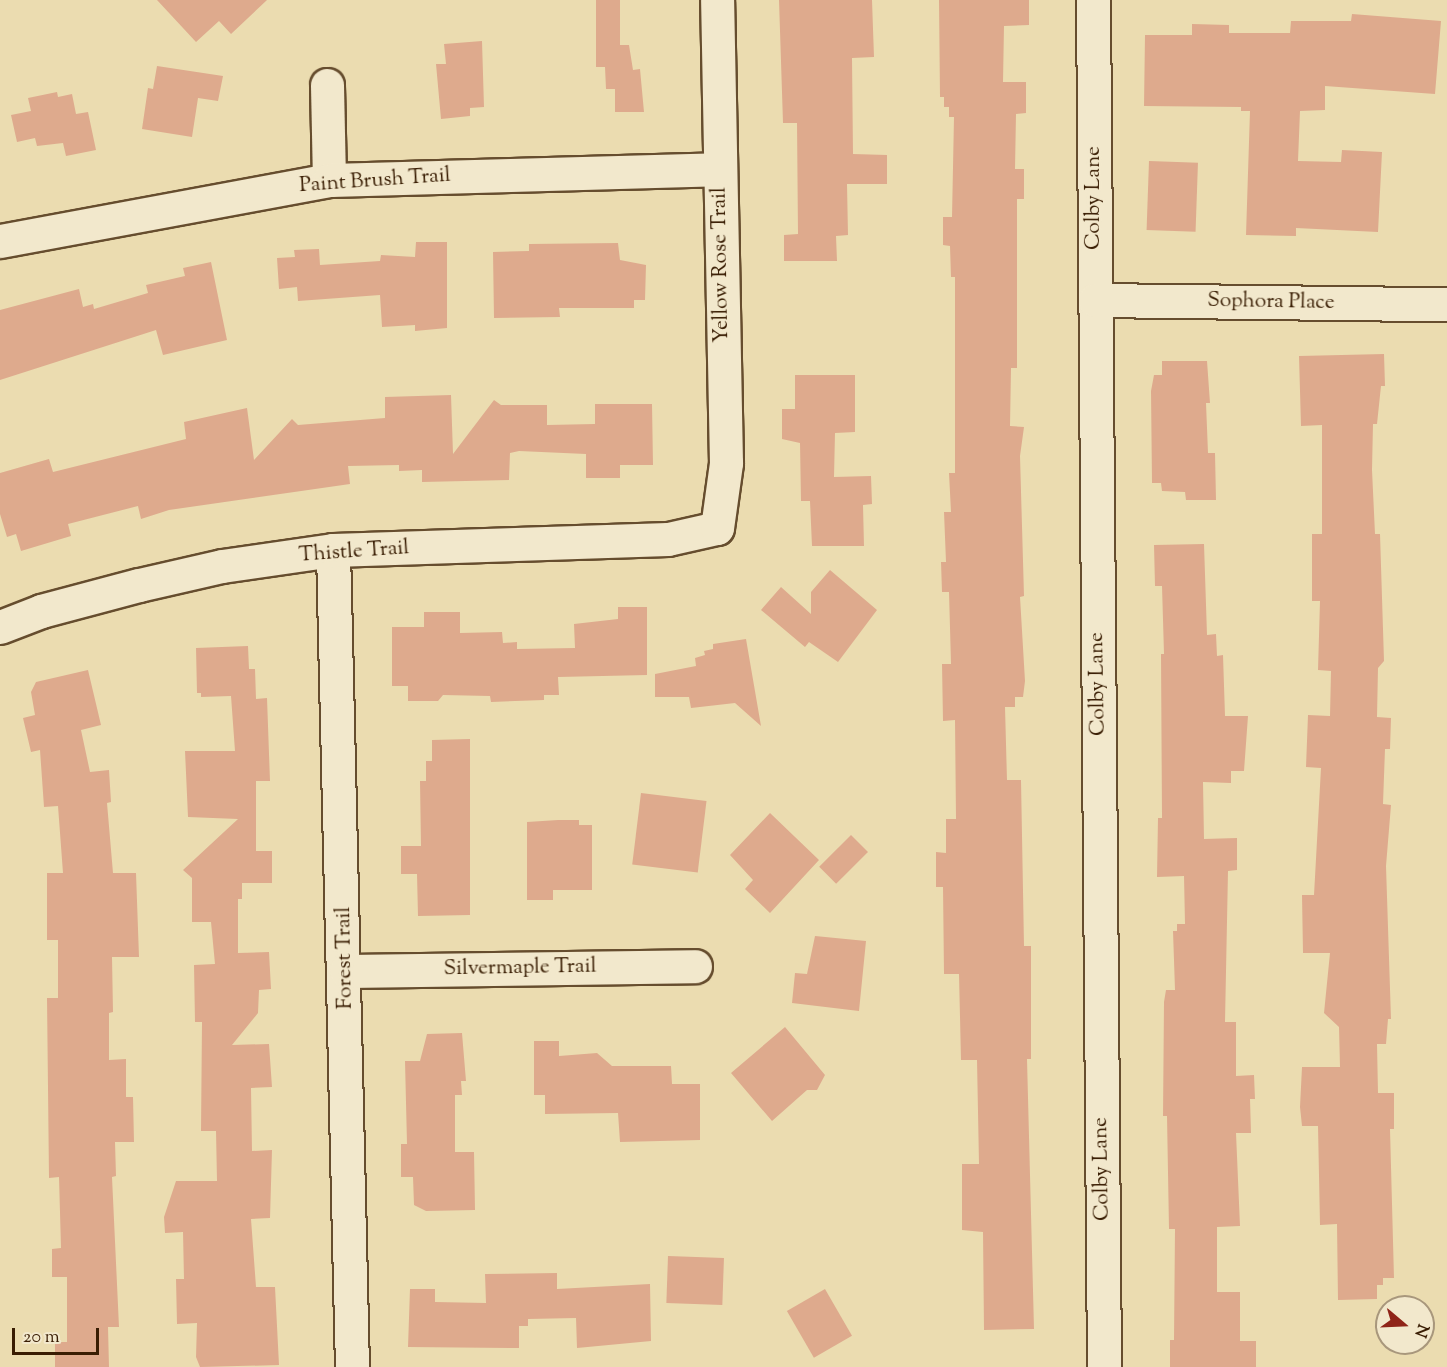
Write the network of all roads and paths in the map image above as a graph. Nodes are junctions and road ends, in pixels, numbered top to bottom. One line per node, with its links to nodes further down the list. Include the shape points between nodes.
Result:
1 (717, 0): 4 (street, Yellow Rose Trail)
2 (1093, 0): 7 (street, Colby Lane)
3 (327, 85): 5 (street)
4 (719, 169): 5 (street, Paint Brush Trail); 9 (street, Yellow Rose Trail, via 726,463)
5 (329, 180): 6 (street, Paint Brush Trail)
6 (0, 241)
7 (1095, 300): 8 (street, Sophora Place); 15 (street, Colby Lane)
8 (1447, 304)
9 (717, 528): 10 (street, Thistle Trail, via 668,539)
10 (333, 550): 11 (street, Thistle Trail, via 222,566 139,585 40,611); 13 (street, Forest Trail)
11 (0, 627)
12 (695, 966): 13 (street, Silvermaple Trail)
13 (345, 971): 14 (street, Forest Trail)
14 (352, 1367)
15 (1104, 1367)

